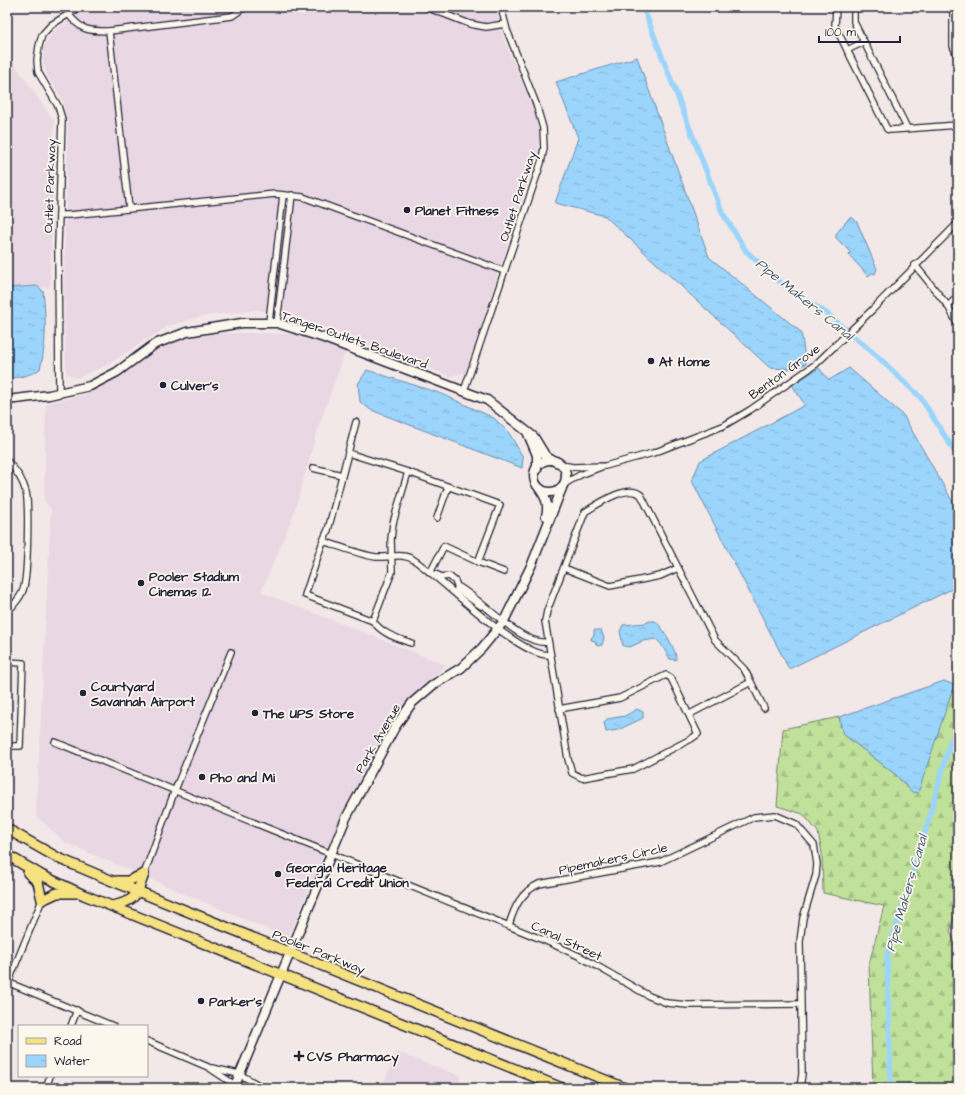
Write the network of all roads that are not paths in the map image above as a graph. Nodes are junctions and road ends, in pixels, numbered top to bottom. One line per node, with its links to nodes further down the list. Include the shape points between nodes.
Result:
1 (80, 7): 8 (street, Outlet Parkway)
2 (245, 7): 10 (street, via 232,16)
3 (426, 7): 9 (street, via 470,24 486,27)
4 (501, 7): 9 (street, Outlet Parkway)
5 (836, 7): 12 (street, via 835,26)
6 (854, 7): 11 (street, via 854,22)
7 (953, 7): 13 (street, via 953,46)
8 (69, 15): 10 (street, via 78,26 90,31); 19 (street, Outlet Parkway, via 51,25 42,35 37,60 38,72 58,106 62,119)
9 (505, 24): 22 (street, Outlet Parkway, via 536,104 543,128 544,148)
10 (109, 31): 18 (street)
11 (864, 42): 12 (street); 15 (street)
12 (847, 50): 15 (street, via 887,128)
13 (958, 58)
14 (958, 125): 15 (street)
15 (907, 128)
16 (283, 195): 17 (street); 18 (street, via 267,194); 25 (street)
17 (292, 196): 22 (street, via 303,196); 26 (street)
18 (130, 208): 19 (street)
19 (59, 215): 29 (street, Outlet Parkway)
20 (958, 223): 21 (street, Benton Grove)
21 (915, 265): 24 (street); 36 (street, Benton Grove, via 816,364 750,410 722,426 653,453)
22 (504, 271): 28 (street, Outlet Parkway)
23 (958, 296): 24 (street)
24 (948, 306): 27 (street)
25 (269, 322): 26 (street, Tanger Outlets Boulevard); 29 (street, Tanger Outlets Boulevard, via 210,327 177,335 155,344 118,372 99,382)
26 (277, 323): 28 (street, Tanger Outlets Boulevard)
27 (958, 325)
28 (464, 391): 32 (street, Tanger Outlets Boulevard, via 487,400)
29 (59, 393): 30 (street, Tanger Outlets Boulevard)
30 (7, 400)
31 (356, 422): 33 (street)
32 (528, 433): 35 (street, Tanger Outlets Boulevard, via 550,459); 38 (street, via 537,455)
33 (348, 453): 39 (street); 40 (street)
34 (7, 460): 53 (street, via 26,493 27,509 26,579 23,591)
35 (559, 463): 36 (street, Benton Grove, via 573,467); 38 (street, via 544,462); 41 (street, via 566,476)
36 (605, 466): 41 (street, Benton Grove, via 580,475)
37 (313, 468): 40 (street)
38 (537, 469): 43 (street, via 534,477)
39 (408, 472): 42 (street); 47 (street, via 393,523)
40 (342, 475): 46 (street)
41 (563, 486): 43 (street, via 551,492); 45 (street, Park Avenue)
42 (448, 487): 44 (street); 48 (street, via 500,505)
43 (539, 488): 45 (street, Park Avenue, via 548,506)
44 (437, 518)
45 (547, 523): 54 (street, Park Avenue, via 532,564)
46 (323, 542): 47 (street, via 375,557); 55 (street, via 305,595)
47 (391, 556): 52 (street, via 413,559); 55 (street, via 392,572)
48 (478, 562): 51 (street); 52 (street, via 444,546)
49 (564, 568): 50 (street, via 610,586 660,576); 50 (street, via 585,512 627,490 641,495); 57 (street, via 545,615)
50 (678, 568): 62 (street, via 715,640 744,669)
51 (504, 572)
52 (431, 573): 54 (street, via 442,577 449,576 457,586); 56 (street)
53 (7, 613)
54 (504, 621): 56 (street, Park Avenue); 57 (street, via 532,641)
55 (373, 622): 58 (street, via 387,634)
56 (498, 628): 60 (street, via 531,652); 70 (street, Park Avenue, via 461,668 433,685 402,714 346,818)
57 (548, 642): 60 (street)
58 (411, 643)
59 (231, 652): 68 (street)
60 (550, 655): 63 (street)
61 (7, 662): 67 (street, via 23,663 20,746)
62 (751, 682): 64 (street); 65 (street)
63 (560, 708): 65 (street, via 620,698 666,675 671,678); 65 (street, via 570,768 572,773 582,778 633,769 691,739 698,734 698,730)
64 (764, 708)
65 (690, 714)
66 (55, 742): 68 (street, Canal Street)
67 (7, 746)
68 (175, 790): 70 (street, Canal Street); 73 (street)
69 (7, 829): 74 (main road, Pooler Parkway, via 58,858)
70 (331, 853): 80 (street, Canal Street); 81 (street, Park Avenue)
71 (7, 855): 76 (main road, via 41,875)
72 (7, 859): 77 (main road, via 32,875 38,882)
73 (144, 874): 74 (main road, via 128,881); 75 (main road); 78 (main road, via 147,888)
74 (110, 880): 75 (main road, Pooler Parkway)
75 (137, 891): 78 (main road, Pooler Parkway); 79 (main road, via 130,900)
76 (84, 895): 77 (main road, via 57,893); 79 (main road)
77 (42, 900): 83 (street)
78 (160, 900): 81 (main road, Pooler Parkway)
79 (112, 906): 82 (main road)
80 (508, 925): 84 (street, Canal Street, via 581,957 649,996 667,1003); 84 (street, Pipemakers Circle, via 518,901 533,887 660,862 746,820 761,815 775,815 789,820 803,830 814,845 816,855 816,875 800,935)
81 (290, 953): 82 (street, Park Avenue); 99 (main road, Pooler Parkway)
82 (280, 975): 90 (street, Park Avenue); 96 (main road)
83 (8, 983): 85 (street)
84 (800, 1004): 100 (street, Pipemakers Circle)
85 (77, 1010): 86 (street); 87 (street)
86 (71, 1025)
87 (111, 1025)
88 (148, 1041): 89 (street)
89 (208, 1067): 90 (street); 92 (street)
90 (239, 1074): 92 (street, Park Avenue); 95 (street)
91 (50, 1077): 93 (street)
92 (235, 1086): 94 (street)
93 (46, 1088)
94 (251, 1088)
95 (264, 1088)
96 (562, 1088)
97 (608, 1088): 98 (main road)
98 (614, 1088)
99 (625, 1088)
100 (800, 1088)

